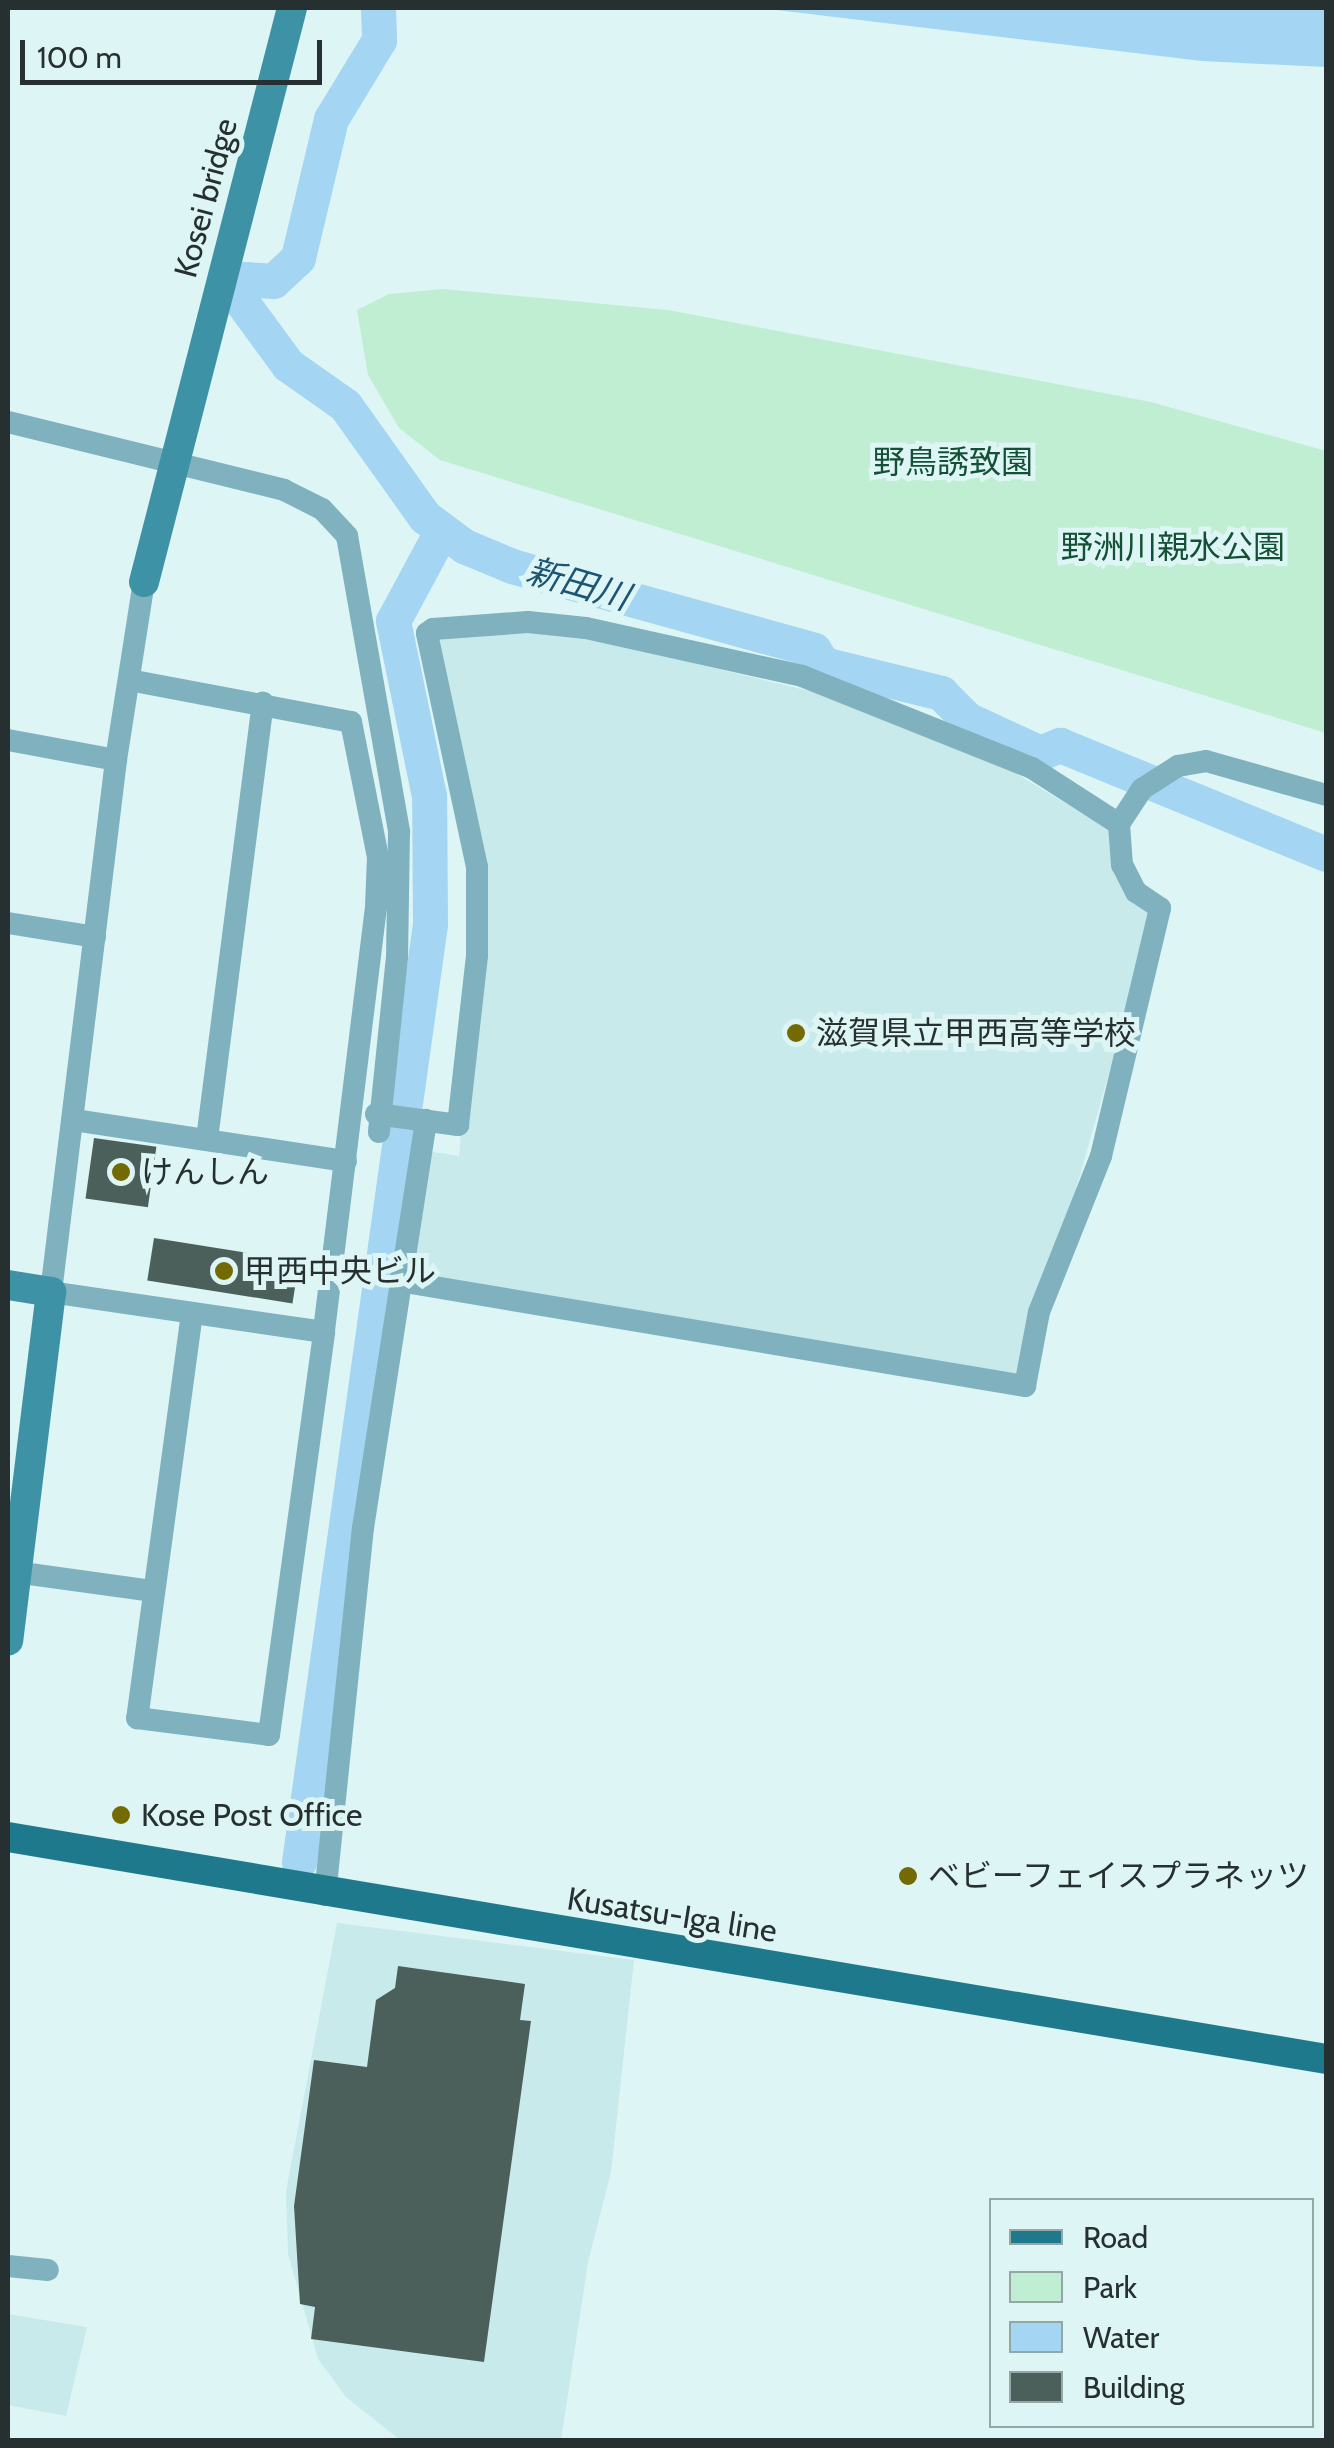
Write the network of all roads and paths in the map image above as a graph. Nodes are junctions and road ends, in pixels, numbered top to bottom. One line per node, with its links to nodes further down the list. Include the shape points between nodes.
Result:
1 (292, 8): 3 (street, Kosei bridge)
2 (8, 422): 3 (street)
3 (174, 460): 4 (street, Kosei bridge); 14 (street, via 284,490 322,510 347,536 398,832 397,956 380,1120)
4 (144, 582): 5 (street)
5 (129, 680): 6 (street); 8 (street)
6 (263, 702): 15 (street); 16 (street, via 350,722 378,857)
7 (8, 740): 8 (street)
8 (116, 760): 12 (street)
9 (1326, 795): 10 (street, via 1206,761 1178,766 1142,789)
10 (1120, 824): 14 (street, via 1032,768 802,676 586,628 528,622 433,629 430,648 475,851 477,955 458,1126); 17 (street, via 1122,864 1136,892 1160,908 1100,1156 1040,1312 1025,1386)
11 (8, 923): 12 (street)
12 (95, 937): 13 (street)
13 (74, 1120): 15 (street); 19 (street)
14 (422, 1120): 17 (street)
15 (207, 1140): 16 (street)
16 (346, 1161): 21 (street)
17 (399, 1281): 26 (street)
18 (8, 1285): 19 (street)
19 (51, 1292): 20 (street); 22 (street)
20 (192, 1314): 21 (street); 23 (street)
21 (324, 1332): 23 (street, via 269,1735 137,1718)
22 (12, 1572): 23 (street); 24 (street)
23 (152, 1591)
24 (8, 1640)
25 (8, 1837): 26 (main road, Kusatsu-Iga line)
26 (321, 1894): 27 (main road, Kusatsu-Iga line)
27 (1326, 2059)
28 (8, 2266): 29 (street)
29 (48, 2270)

